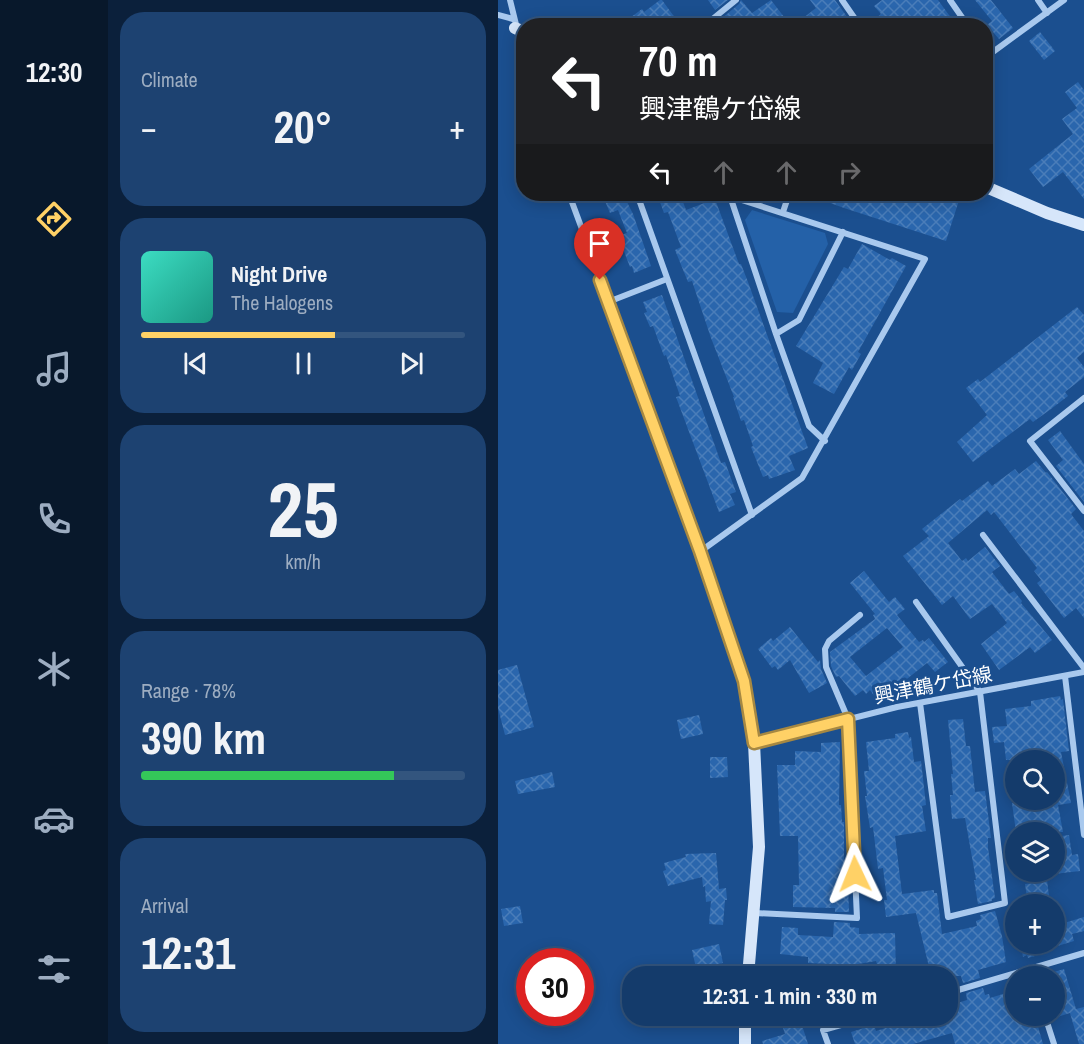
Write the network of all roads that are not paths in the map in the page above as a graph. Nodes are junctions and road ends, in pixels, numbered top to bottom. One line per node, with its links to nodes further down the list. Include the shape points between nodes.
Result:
1 (510, 0): 12 (street)
2 (736, 0): 9 (street)
3 (842, 0): 10 (street)
4 (950, 0): 11 (street)
5 (1038, 0): 7 (street)
6 (1064, 0): 7 (street)
7 (1047, 13): 14 (street)
8 (498, 15): 13 (street)
9 (714, 18)
10 (854, 18)
11 (962, 18)
12 (516, 22)
13 (516, 25)
14 (993, 50)
15 (993, 190): 22 (street)
16 (572, 201): 25 (street)
17 (639, 201): 24 (street)
18 (729, 201): 26 (street)
19 (747, 201): 21 (street)
20 (787, 201): 21 (street)
21 (783, 212): 23 (street)
22 (1084, 225)
23 (843, 232): 26 (street, via 799,320); 28 (street, via 925,259)
24 (667, 279): 25 (street); 30 (street)
25 (608, 302): 32 (street)
26 (776, 334): 28 (street, via 809,426)
27 (1084, 399): 29 (street, via 1030,441)
28 (825, 441): 30 (street, via 802,478)
29 (1084, 512)
30 (752, 515): 32 (street)
31 (983, 535): 35 (street)
32 (700, 551): 40 (street, via 744,681)
33 (916, 602): 37 (street)
34 (860, 615): 39 (street, via 825,649 826,667)
35 (1084, 670): 36 (street, 興津鶴ケ岱線)
36 (1065, 676): 37 (street, 興津鶴ケ岱線); 41 (street)
37 (980, 692): 38 (street, 興津鶴ケ岱線); 38 (street, via 1005,903 948,917)
38 (920, 703): 39 (street, 興津鶴ケ岱線)
39 (848, 719): 40 (street, 興津鶴ケ岱線); 42 (street, via 856,918)
40 (754, 743): 42 (street, via 759,847)
41 (1084, 835)
42 (755, 913): 44 (street)
43 (1084, 953): 45 (street)
44 (749, 966)
45 (1040, 966)
46 (1005, 976): 47 (street)
47 (958, 990)
48 (745, 1026): 51 (street)
49 (838, 1026): 52 (street, via 824,1030)
50 (1048, 1026): 53 (street)
51 (744, 1044)
52 (828, 1044)
53 (1054, 1044)

